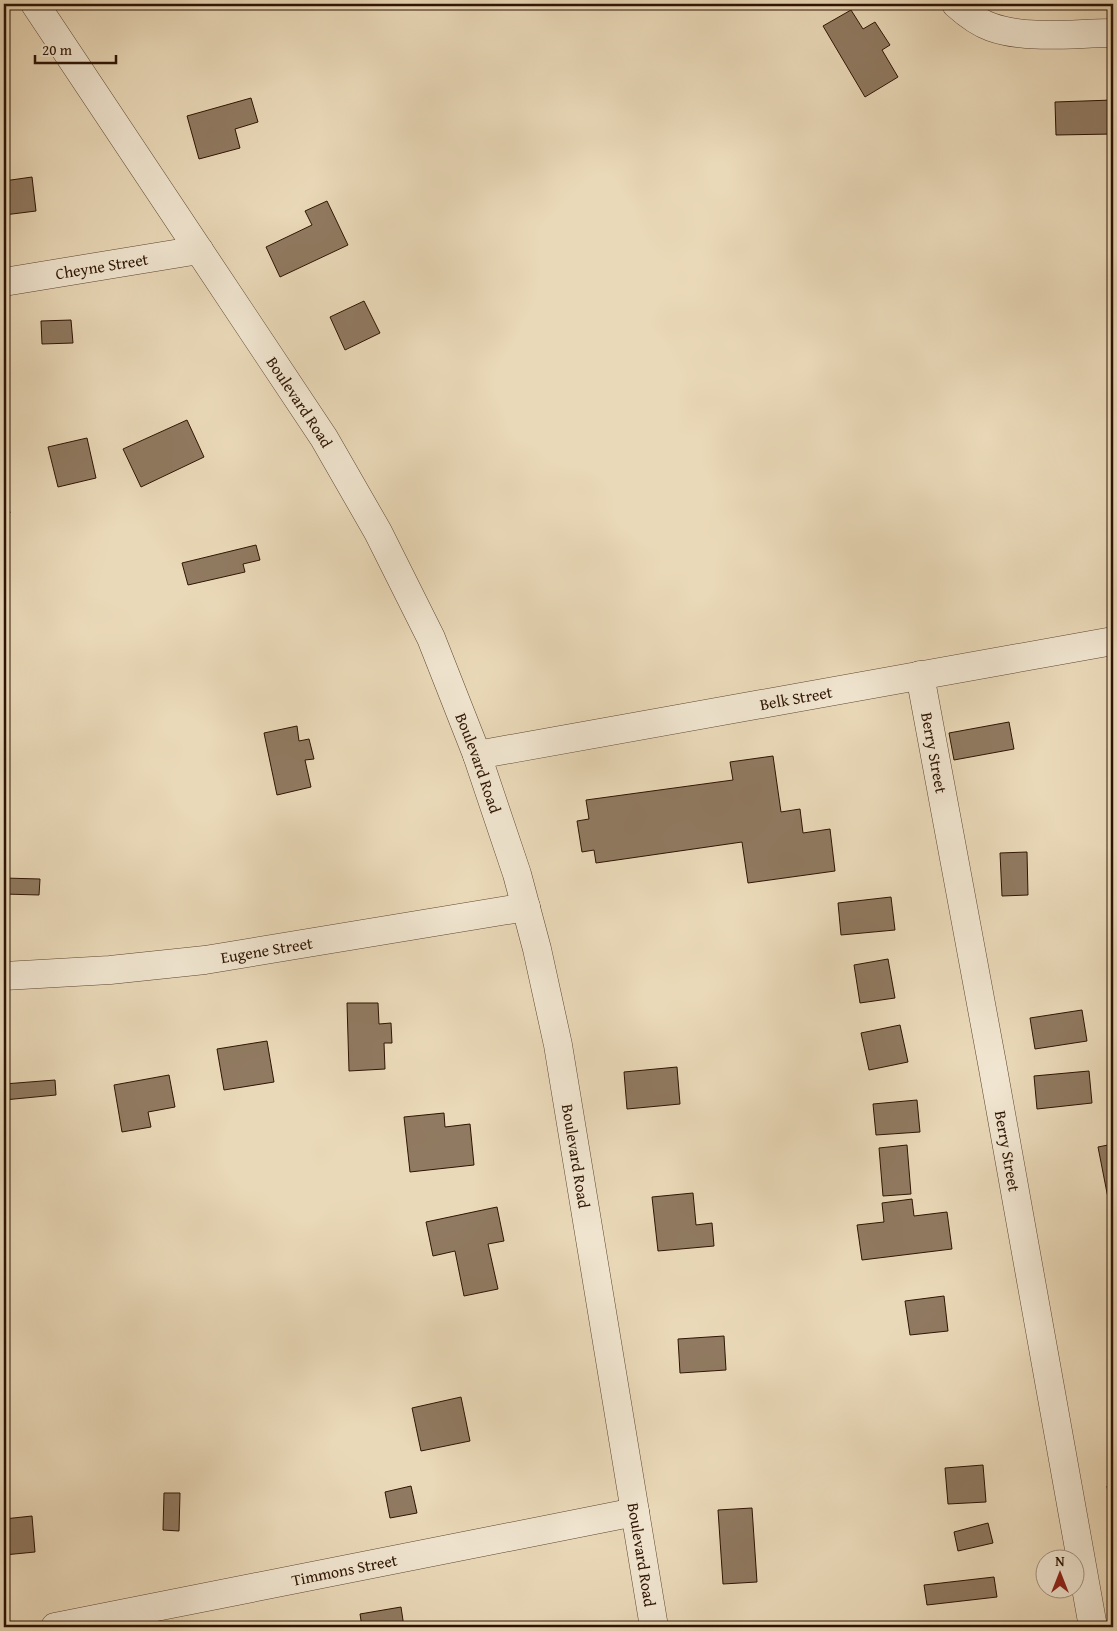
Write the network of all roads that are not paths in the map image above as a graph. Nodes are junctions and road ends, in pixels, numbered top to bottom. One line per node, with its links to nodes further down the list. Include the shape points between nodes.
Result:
1 (35, 4): 4 (street, Boulevard Road)
2 (956, 4): 3 (street, via 990,27 1014,33)
3 (1113, 32)
4 (200, 250): 5 (street, Cheyne Street); 8 (street, Boulevard Road, via 324,438 378,532 431,638)
5 (4, 282)
6 (1113, 641): 7 (street, Belk Street)
7 (920, 675): 8 (street, Belk Street); 14 (street, Berry Street)
8 (478, 755): 9 (street, Boulevard Road)
9 (526, 907): 10 (street, Eugene Street, via 205,960); 11 (street, Boulevard Road, via 558,1045)
10 (4, 976)
11 (634, 1512): 12 (street, Timmons Street); 13 (street, Boulevard Road)
12 (55, 1627)
13 (654, 1627)
14 (1093, 1627)

